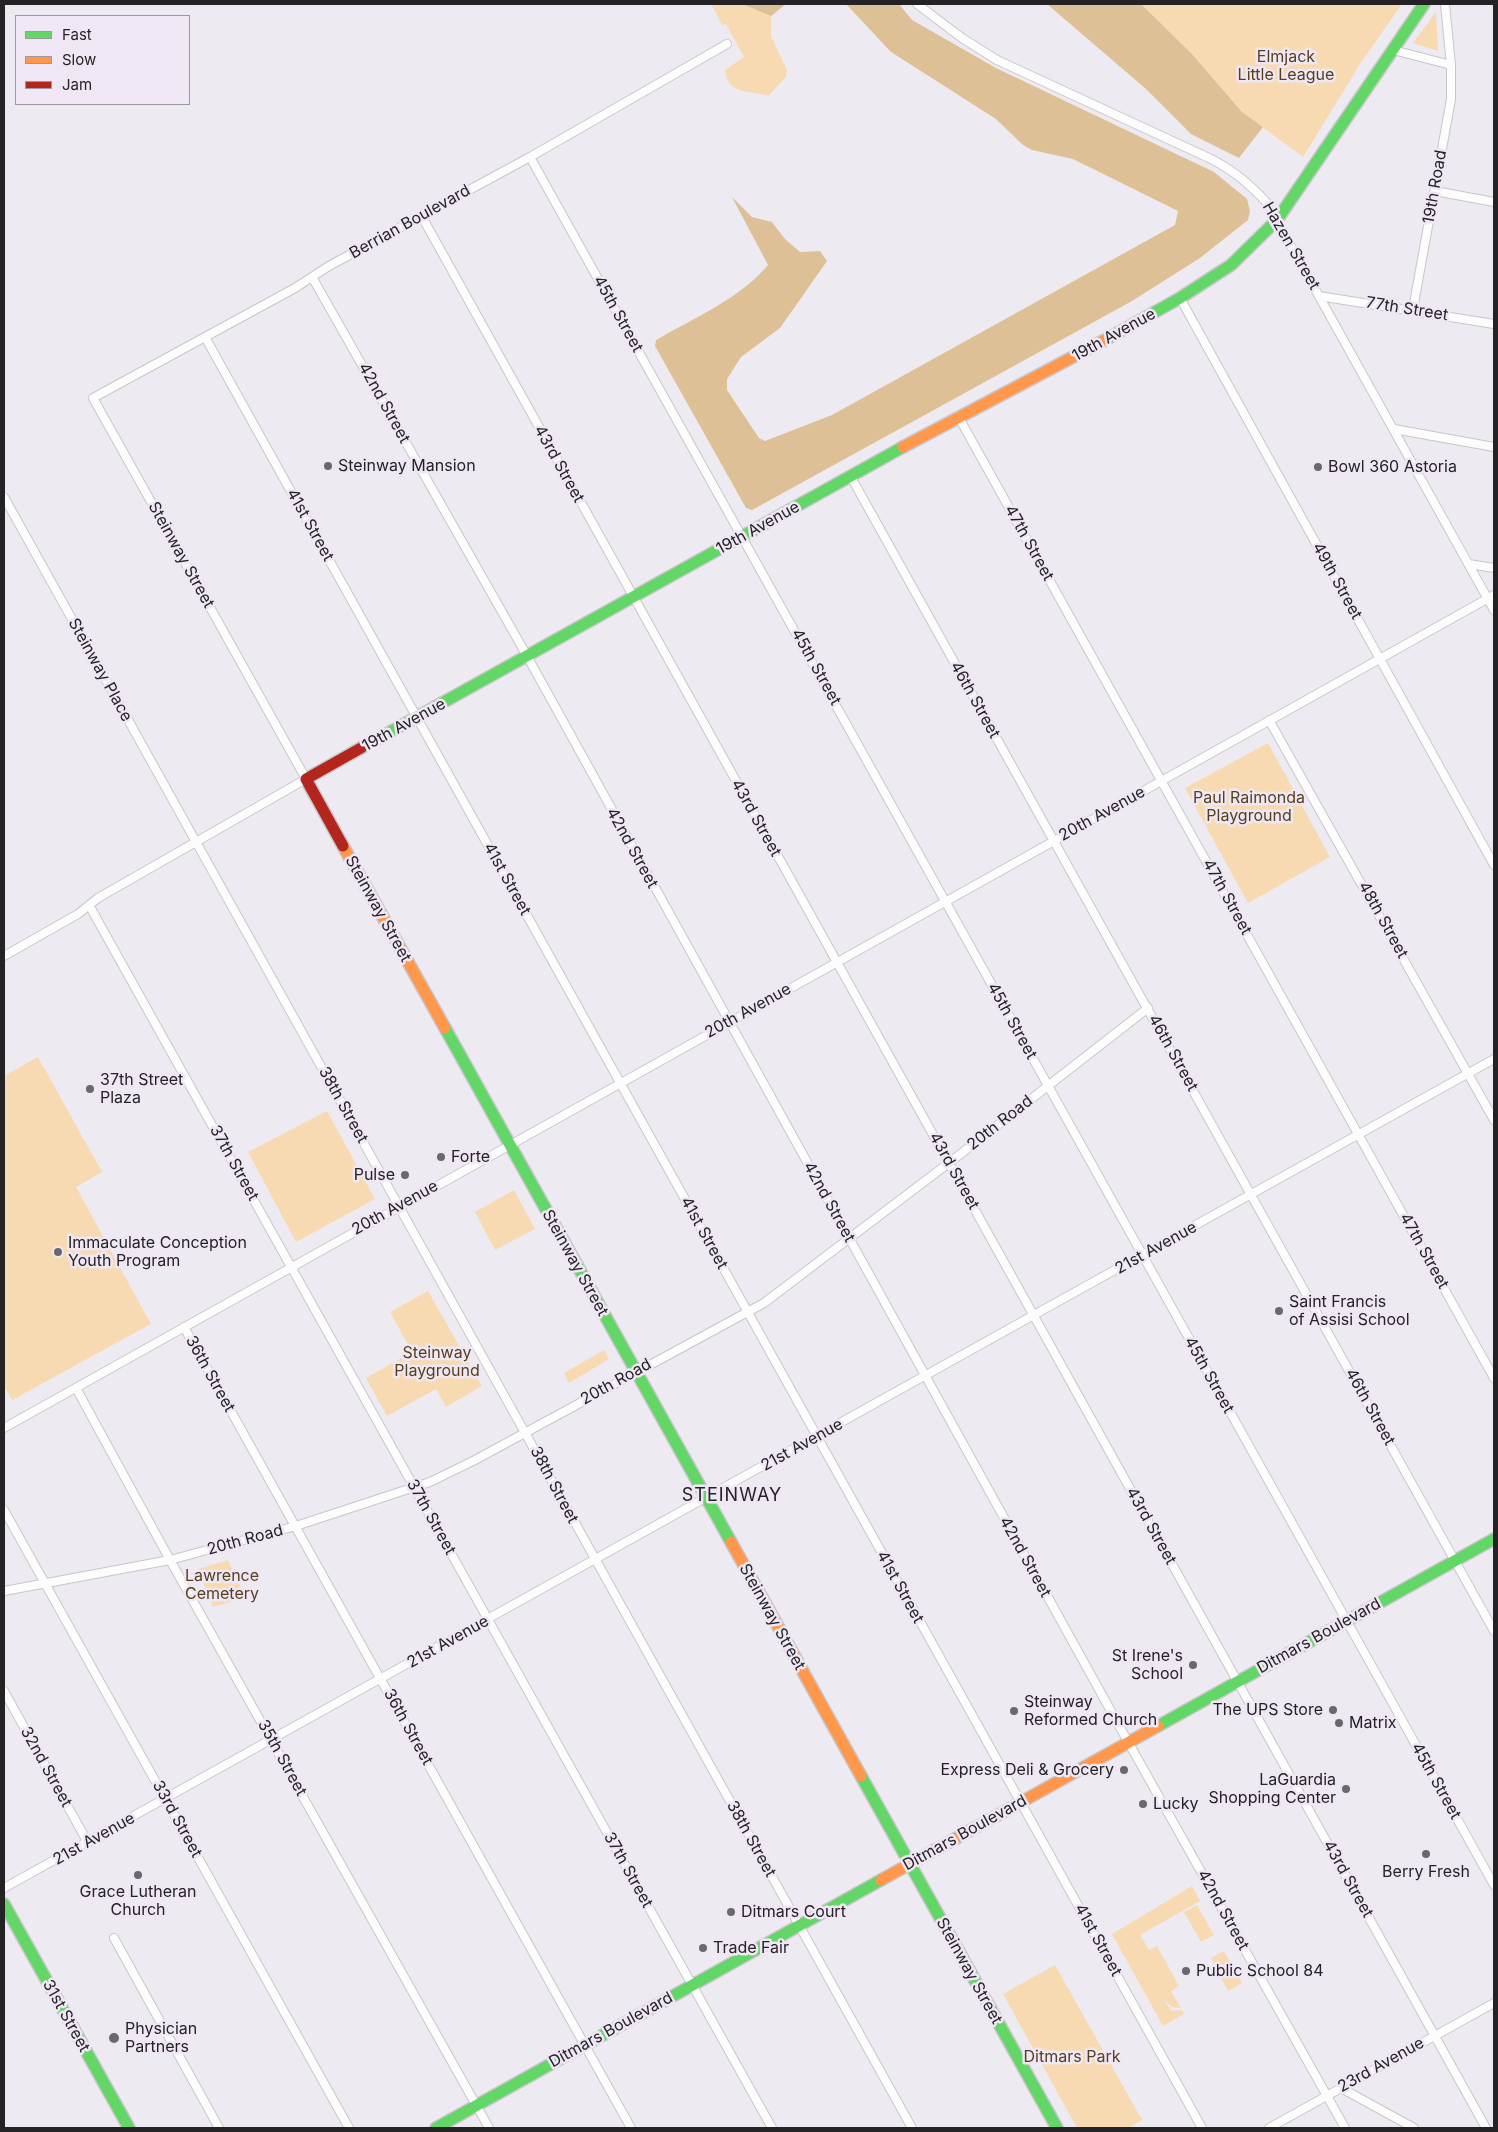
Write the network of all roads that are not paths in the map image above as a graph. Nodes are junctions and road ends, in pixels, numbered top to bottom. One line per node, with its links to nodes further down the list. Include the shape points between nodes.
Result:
1 (1424, 4): 5 (street, 19th Avenue)
2 (1445, 4): 6 (street, 19th Road)
3 (920, 7): 11 (street, Hazen Street, via 997,60 1224,165 1251,186)
4 (727, 44): 7 (street, Berrian Boulevard)
5 (1393, 50): 6 (street); 11 (street, 19th Avenue)
6 (1451, 65): 8 (street, 19th Road, via 1451,99)
7 (530, 157): 10 (street, Berrian Boulevard); 24 (street, 45th Street)
8 (1435, 191): 9 (street); 15 (street, 19th Road)
9 (1494, 202)
10 (421, 215): 12 (street, Berrian Boulevard); 27 (street, 43rd Street)
11 (1277, 220): 13 (street, Hazen Street); 14 (street, 19th Avenue, via 1231,265)
12 (312, 276): 17 (street, Berrian Boulevard); 30 (street, 42nd Street)
13 (1319, 296): 15 (street, 77th Street); 20 (street, Hazen Street)
14 (1180, 298): 19 (street, 19th Avenue); 31 (street, 49th Street)
15 (1412, 309): 16 (street, 77th Street)
16 (1494, 324)
17 (205, 337): 18 (street, Berrian Boulevard); 32 (street, 41st Street)
18 (93, 398): 34 (street, Steinway Street)
19 (958, 416): 22 (street, 19th Avenue); 35 (street, 47th Street)
20 (1394, 429): 21 (street); 25 (street, Hazen Street)
21 (1494, 447)
22 (851, 477): 24 (street, 19th Avenue); 36 (street, 46th Street)
23 (4, 497): 37 (street, Steinway Place)
24 (743, 537): 27 (street, 19th Avenue); 39 (street, 45th Street)
25 (1469, 564): 26 (street); 28 (street, Hazen Street)
26 (1494, 568)
27 (634, 597): 30 (street, 19th Avenue); 42 (street, 43rd Street)
28 (1491, 597): 29 (street, Hazen Street); 31 (street, 20th Avenue)
29 (1494, 610)
30 (527, 656): 32 (street, 19th Avenue); 44 (street, 42nd Street)
31 (1380, 659): 33 (street, 20th Avenue); 38 (street, 49th Street)
32 (418, 718): 34 (street, 19th Avenue); 47 (street, 41st Street)
33 (1269, 720): 35 (street, 20th Avenue); 46 (street, 48th Street)
34 (306, 779): 37 (street, 19th Avenue); 51 (street, Steinway Street)
35 (1162, 780): 36 (street, 20th Avenue); 50 (street, 47th Street)
36 (1054, 840): 39 (street, 20th Avenue); 43 (street, 46th Street)
37 (196, 842): 40 (street, 19th Avenue); 54 (street, 38th Street)
38 (1494, 865)
39 (945, 901): 42 (street, 20th Avenue); 48 (street, 45th Street)
40 (89, 905): 41 (street, 19th Avenue); 57 (street, 37th Street)
41 (4, 956)
42 (836, 962): 44 (street, 20th Avenue); 52 (street, 43rd Street)
43 (1148, 1008): 48 (street, 20th Road); 53 (street, 46th Street)
44 (728, 1022): 47 (street, 20th Avenue); 55 (street, 42nd Street)
45 (1494, 1059): 46 (street, 21st Avenue)
46 (1468, 1074): 49 (street, 48th Street); 50 (street, 21st Avenue)
47 (620, 1082): 51 (street, 20th Avenue); 58 (street, 41st Street)
48 (1048, 1085): 52 (street, 20th Road); 56 (street, 45th Street)
49 (1494, 1120)
50 (1359, 1135): 53 (street, 21st Avenue); 63 (street, 47th Street)
51 (509, 1144): 54 (street, 20th Avenue); 61 (street, Steinway Street)
52 (950, 1162): 55 (street, 20th Road); 59 (street, 43rd Street)
53 (1252, 1194): 56 (street, 21st Avenue); 75 (street, 46th Street)
54 (399, 1206): 57 (street, 20th Avenue); 66 (street, 38th Street)
55 (849, 1239): 58 (street, 20th Road, via 764,1303); 62 (street, 42nd Street)
56 (1143, 1255): 59 (street, 21st Avenue); 79 (street, 45th Street)
57 (292, 1266): 60 (street, 20th Avenue); 68 (street, 37th Street)
58 (748, 1311): 61 (street, 20th Road); 67 (street, 41st Street)
59 (1034, 1315): 62 (street, 21st Avenue); 82 (street, 43rd Street)
60 (184, 1327): 64 (street, 20th Avenue); 71 (street, 36th Street)
61 (636, 1371): 66 (street, 20th Road); 69 (street, Steinway Street)
62 (926, 1376): 67 (street, 21st Avenue); 85 (street, 42nd Street)
63 (1494, 1378)
64 (76, 1388): 65 (street, 20th Avenue); 73 (street, 35th Street)
65 (4, 1428)
66 (525, 1432): 68 (street, 20th Road, via 430,1482); 74 (street, 38th Street)
67 (816, 1436): 69 (street, 21st Avenue); 87 (street, 41st Street)
68 (414, 1487): 71 (street, 20th Road); 78 (street, 37th Street)
69 (706, 1498): 74 (street, 21st Avenue); 89 (street, Steinway Street)
70 (4, 1510): 76 (street, 33rd Street)
71 (296, 1526): 73 (street, 20th Road); 81 (street, 36th Street)
72 (1494, 1539): 75 (street, Ditmars Boulevard)
73 (170, 1560): 76 (street, 20th Road); 84 (street, 35th Street)
74 (595, 1560): 78 (street, 21st Avenue); 93 (street, 38th Street)
75 (1455, 1560): 79 (street, Ditmars Boulevard); 80 (street, 46th Street)
76 (45, 1584): 77 (street, 20th Road); 86 (street, 33rd Street)
77 (4, 1591)
78 (488, 1619): 81 (street, 21st Avenue); 95 (street, 37th Street)
79 (1346, 1621): 82 (street, Ditmars Boulevard); 90 (street, 45th Street)
80 (1494, 1630)
81 (381, 1679): 84 (street, 21st Avenue); 98 (street, 36th Street)
82 (1238, 1681): 85 (street, Ditmars Boulevard); 97 (street, 43rd Street)
83 (4, 1692): 88 (street, 32nd Street)
84 (271, 1740): 86 (street, 21st Avenue); 101 (street, 35th Street)
85 (1128, 1743): 87 (street, Ditmars Boulevard); 100 (street, 42nd Street)
86 (166, 1799): 88 (street, 21st Avenue); 105 (street, 33rd Street)
87 (1020, 1803): 89 (street, Ditmars Boulevard); 112 (street, 41st Street)
88 (88, 1842): 91 (street, 21st Avenue)
89 (910, 1864): 93 (street, Ditmars Boulevard); 111 (street, Steinway Street)
90 (1494, 1886)
91 (4, 1888)
92 (4, 1904): 103 (street, 31st Street)
93 (799, 1926): 95 (street, Ditmars Boulevard); 110 (street, 38th Street)
94 (114, 1938): 104 (street)
95 (693, 1985): 98 (street, Ditmars Boulevard); 109 (street, 37th Street)
96 (1494, 2003): 97 (street, 23rd Avenue)
97 (1434, 2036): 99 (street, 23rd Avenue); 116 (street, 43rd Street)
98 (586, 2044): 101 (street, Ditmars Boulevard); 108 (street, 36th Street)
99 (1342, 2088): 100 (street, 23rd Avenue); 102 (street)
100 (1328, 2095): 113 (street, 23rd Avenue); 114 (street, 42nd Street)
101 (476, 2105): 106 (street, Ditmars Boulevard); 107 (street, 35th Street)
102 (1400, 2125): 115 (street)
103 (129, 2128)
104 (219, 2128)
105 (349, 2128)
106 (436, 2128)
107 (489, 2128)
108 (631, 2128)
109 (772, 2128)
110 (912, 2128)
111 (1057, 2128)
112 (1202, 2128)
113 (1269, 2128)
114 (1346, 2128)
115 (1414, 2128)
116 (1486, 2128)

